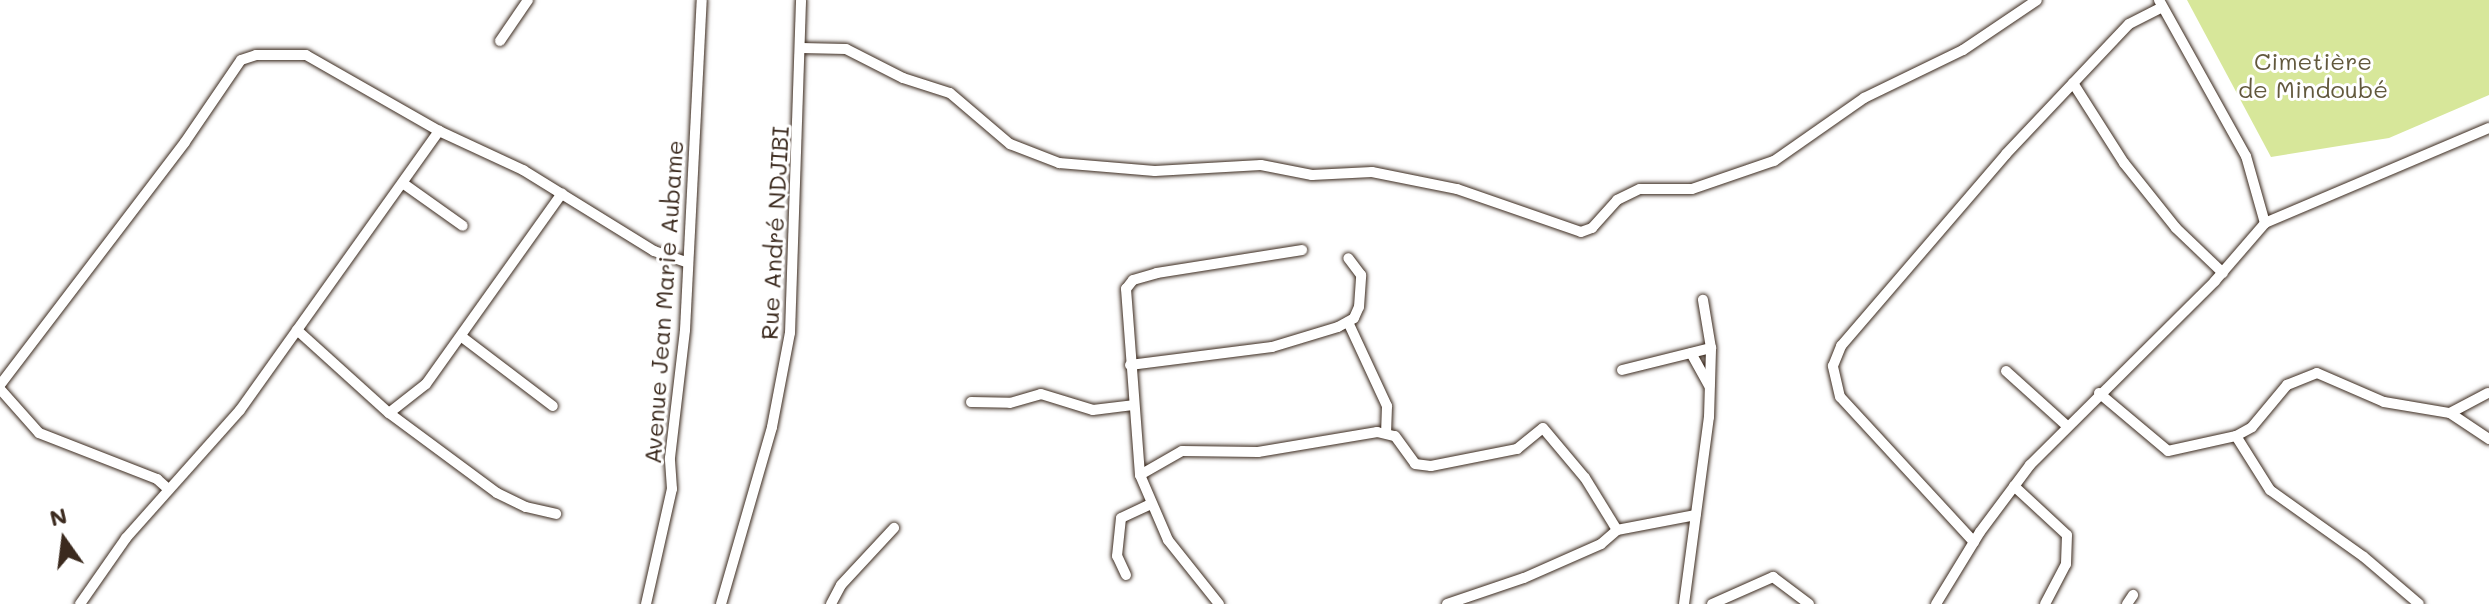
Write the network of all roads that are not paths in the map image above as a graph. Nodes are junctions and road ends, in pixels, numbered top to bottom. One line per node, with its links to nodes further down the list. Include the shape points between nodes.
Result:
1 (528, 0): 6 (street)
2 (702, 0): 17 (street, Avenue Jean Marie Aubame)
3 (801, 0): 7 (street, Rue André NDJIBI)
4 (2037, 0): 7 (street, via 1963,50 1864,98 1774,161 1692,189 1640,189 1617,200 1592,228 1581,232 1457,189 1372,172 1312,175 1261,165 1155,171 1059,163 1010,144 950,93 903,78 846,49)
5 (2160, 4): 8 (street, via 2129,24); 13 (street, via 2246,156)
6 (500, 41)
7 (801, 48): 53 (street, Rue André NDJIBI, via 790,333 772,427)
8 (2073, 83): 18 (street, via 2124,163 2176,228); 49 (street, via 1841,346 1833,366 1840,397)
9 (2489, 128): 13 (street)
10 (439, 131): 11 (street); 12 (street); 28 (street, via 306,55 241,60 192,134)
11 (404, 184): 14 (street); 21 (street)
12 (562, 193): 17 (street, via 654,251); 22 (street)
13 (2265, 223): 18 (street)
14 (463, 226)
15 (1302, 250): 25 (street, via 1207,262 1133,280 1126,289)
16 (1348, 258): 20 (street, via 1360,270 1361,283 1357,313)
17 (688, 263): 52 (street, Avenue Jean Marie Aubame, via 670,458 672,489)
18 (2223, 273): 30 (street)
19 (1703, 300): 23 (street)
20 (1348, 322): 25 (street, via 1288,344); 38 (street, via 1387,406)
21 (297, 330): 35 (street); 43 (street, via 240,410)
22 (462, 337): 34 (street); 35 (street, via 420,391)
23 (1711, 348): 24 (street); 29 (street)
24 (1691, 353): 26 (street); 29 (street)
25 (1130, 365): 33 (street)
26 (1622, 370)
27 (2006, 371): 37 (street)
28 (0, 387): 43 (street, via 39,433 157,479)
29 (1710, 387): 46 (street)
30 (2099, 393): 37 (street); 39 (street, via 2168,451)
31 (2488, 393): 36 (street)
32 (971, 402): 33 (street, via 1010,403 1041,394 1093,410)
33 (1131, 405): 41 (street)
34 (553, 406)
35 (389, 413): 45 (street, via 511,501)
36 (2450, 413): 39 (street, via 2384,402 2317,373 2287,385 2252,427); 40 (street)
37 (2066, 425): 42 (street)
38 (1386, 432): 41 (street, via 1258,452 1190,449); 48 (street, via 1422,467 1500,455 1529,443 1543,428 1585,478)
39 (2236, 436): 62 (street, via 2270,490 2376,566)
40 (2489, 439)
41 (1140, 475): 44 (street)
42 (2014, 486): 49 (street); 61 (street, via 2067,535 2066,564)
43 (168, 489): 51 (street)
44 (1149, 505): 50 (street, via 1121,518 1117,556); 55 (street, via 1176,552)
45 (556, 514)
46 (1696, 515): 48 (street); 57 (street)
47 (894, 528): 54 (street, via 841,585)
48 (1617, 530): 56 (street, via 1601,544 1524,578)
49 (1974, 542): 60 (street)
50 (1126, 575)
51 (80, 604)
52 (646, 604)
53 (721, 604)
54 (831, 604)
55 (1219, 604)
56 (1447, 604)
57 (1684, 604)
58 (1712, 604): 59 (street, via 1773,577)
59 (1809, 604)
60 (1936, 604)
61 (2045, 604)
62 (2419, 604)

